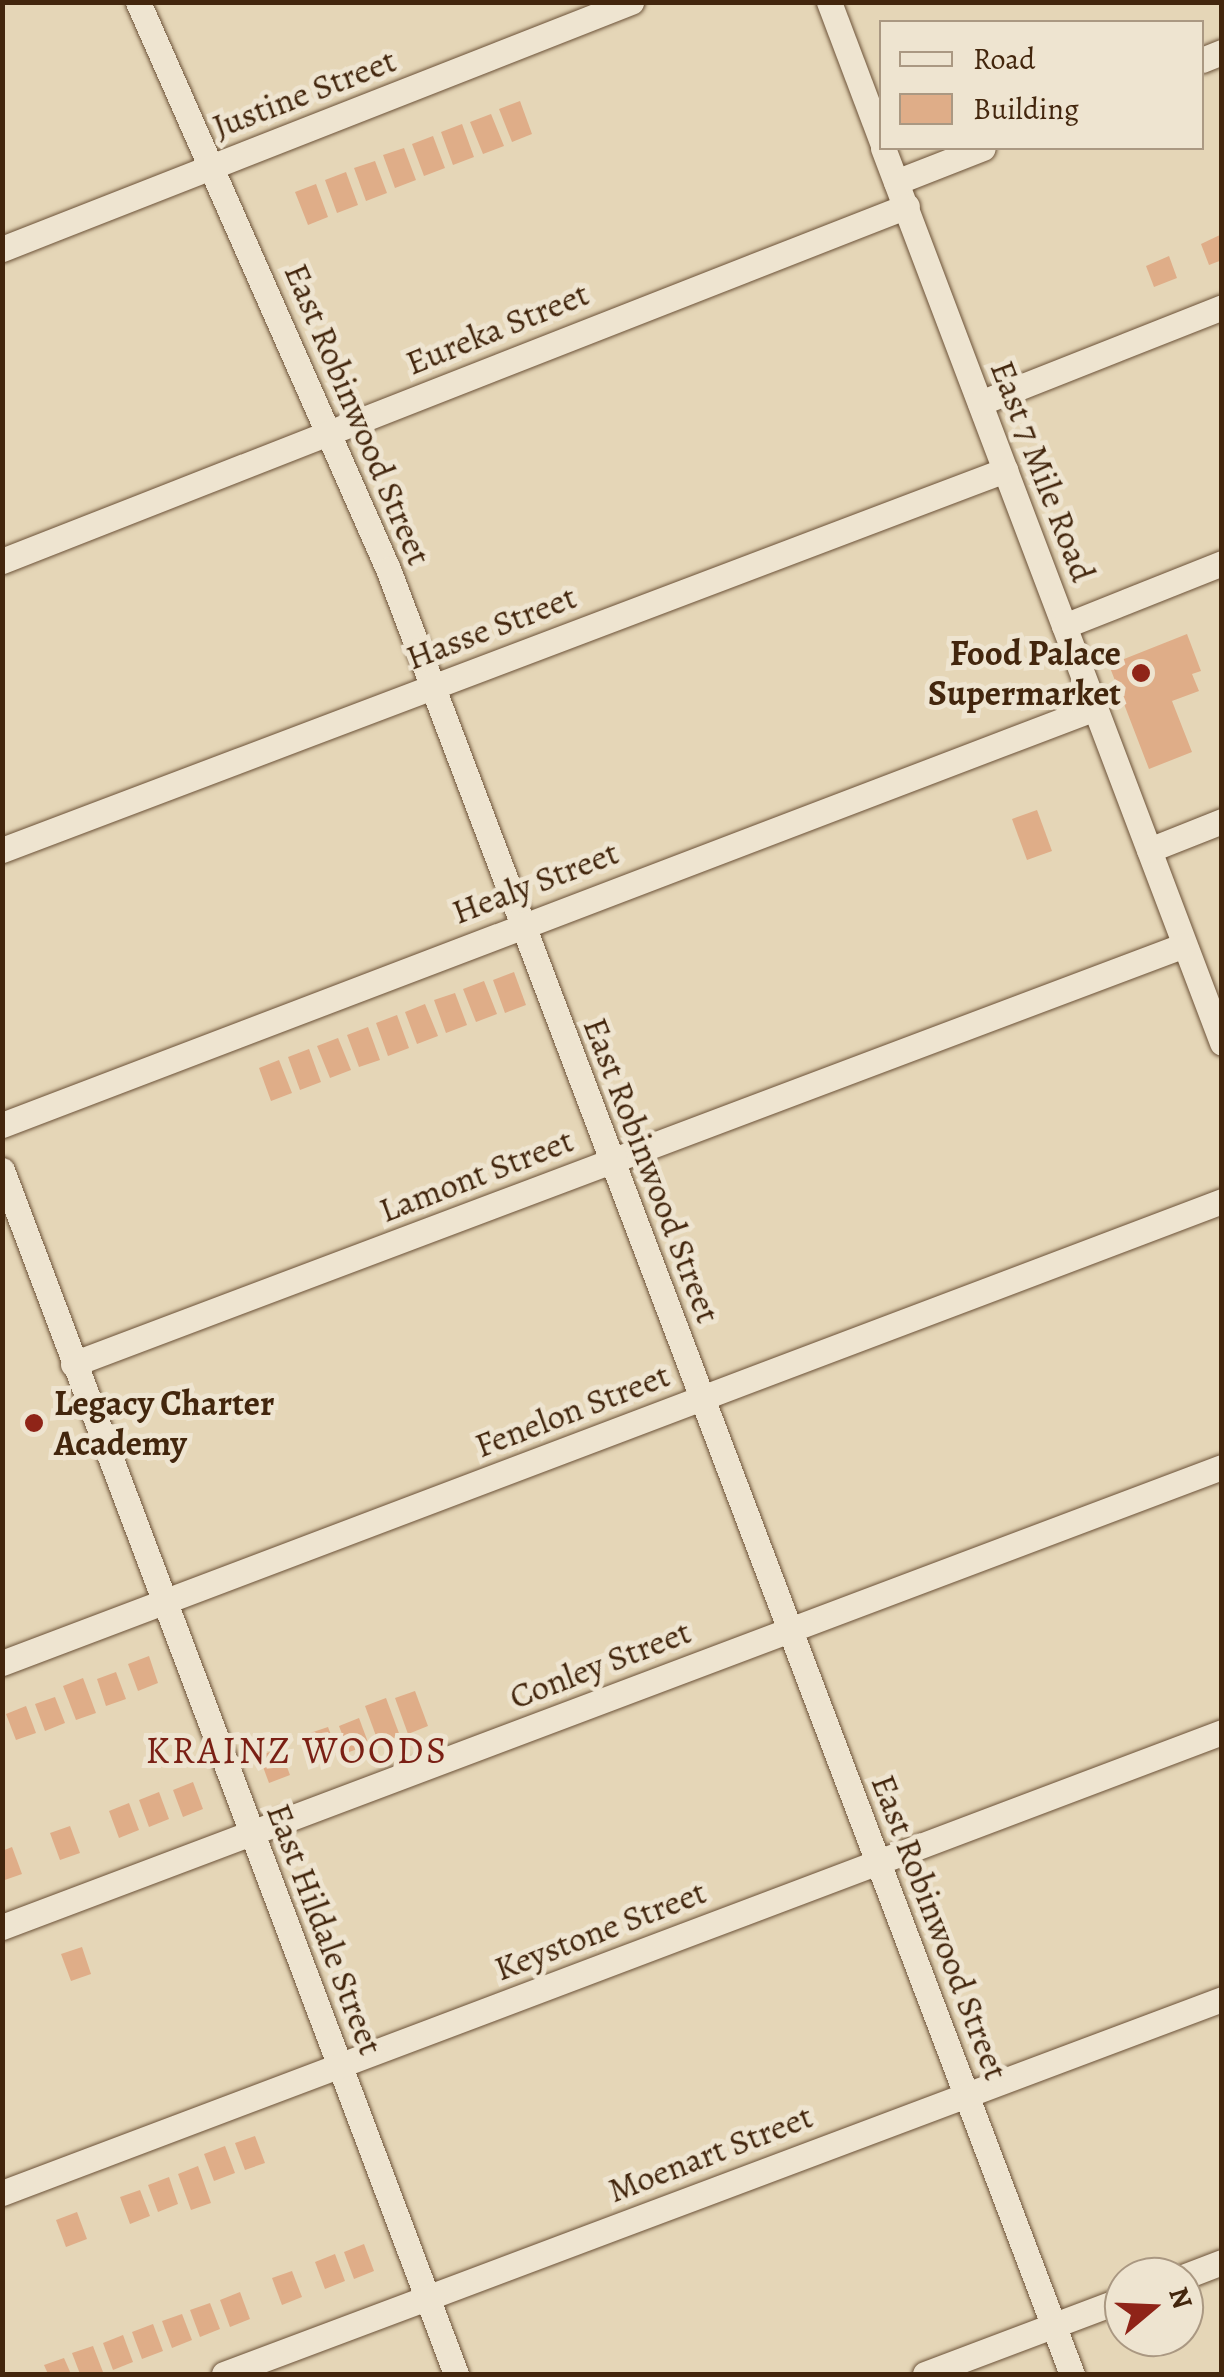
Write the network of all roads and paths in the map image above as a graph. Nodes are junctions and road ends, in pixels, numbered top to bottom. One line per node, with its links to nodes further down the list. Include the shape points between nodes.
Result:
1 (138, 2): 7 (street, East Robinwood Street)
2 (632, 2): 7 (street, Justine Street)
3 (829, 2): 4 (street, East 7 Mile Road)
4 (879, 137)
5 (884, 150): 8 (street, East 7 Mile Road)
6 (979, 150): 8 (street, Eureka Street)
7 (212, 166): 9 (street, Justine Street); 12 (street, East Robinwood Street)
8 (902, 194): 11 (street, East 7 Mile Road); 12 (street, Eureka Street)
9 (2, 249)
10 (1222, 307): 11 (street)
11 (980, 403): 13 (street, East 7 Mile Road)
12 (328, 432): 14 (street, Eureka Street); 17 (street, East Robinwood Street)
13 (1005, 470): 16 (street, East 7 Mile Road); 17 (street, Hasse Street)
14 (2, 561)
15 (1222, 564): 16 (street)
16 (1064, 626): 18 (street, East 7 Mile Road)
17 (432, 687): 20 (street, Hasse Street); 22 (street, East Robinwood Street)
18 (1095, 708): 21 (street, East 7 Mile Road); 22 (street, Healy Street)
19 (1222, 821): 21 (street)
20 (2, 850)
21 (1148, 850): 23 (street, East 7 Mile Road)
22 (522, 924): 25 (street, Healy Street); 26 (street, East Robinwood Street)
23 (1184, 945): 24 (street, East 7 Mile Road); 26 (street, Lamont Street)
24 (1222, 1043)
25 (2, 1125)
26 (611, 1162): 29 (street, Lamont Street); 30 (street, East Robinwood Street)
27 (2, 1170): 29 (street, East Hildale Street)
28 (1222, 1201): 30 (street, Fenelon Street)
29 (73, 1364): 32 (street, East Hildale Street)
30 (701, 1398): 32 (street, Fenelon Street); 33 (street, East Robinwood Street)
31 (1222, 1467): 33 (street, Conley Street)
32 (164, 1602): 34 (street, Fenelon Street); 36 (street, East Hildale Street)
33 (790, 1630): 36 (street, Conley Street); 37 (street, East Robinwood Street)
34 (2, 1663)
35 (1222, 1732): 37 (street, Keystone Street)
36 (251, 1833): 38 (street, Conley Street); 40 (street, East Hildale Street)
37 (878, 1862): 40 (street, Keystone Street); 41 (street, East Robinwood Street)
38 (2, 1927)
39 (1222, 1999): 41 (street, Moenart Street)
40 (339, 2065): 42 (street, Keystone Street); 43 (street, East Hildale Street)
41 (966, 2094): 43 (street, Moenart Street); 45 (street, East Robinwood Street)
42 (2, 2193)
43 (427, 2298): 46 (street, Moenart Street); 47 (street, East Hildale Street)
44 (1104, 2307): 45 (street)
45 (1054, 2326): 48 (street); 49 (street, East Robinwood Street)
46 (224, 2374)
47 (456, 2374)
48 (925, 2374)
49 (1072, 2374)

